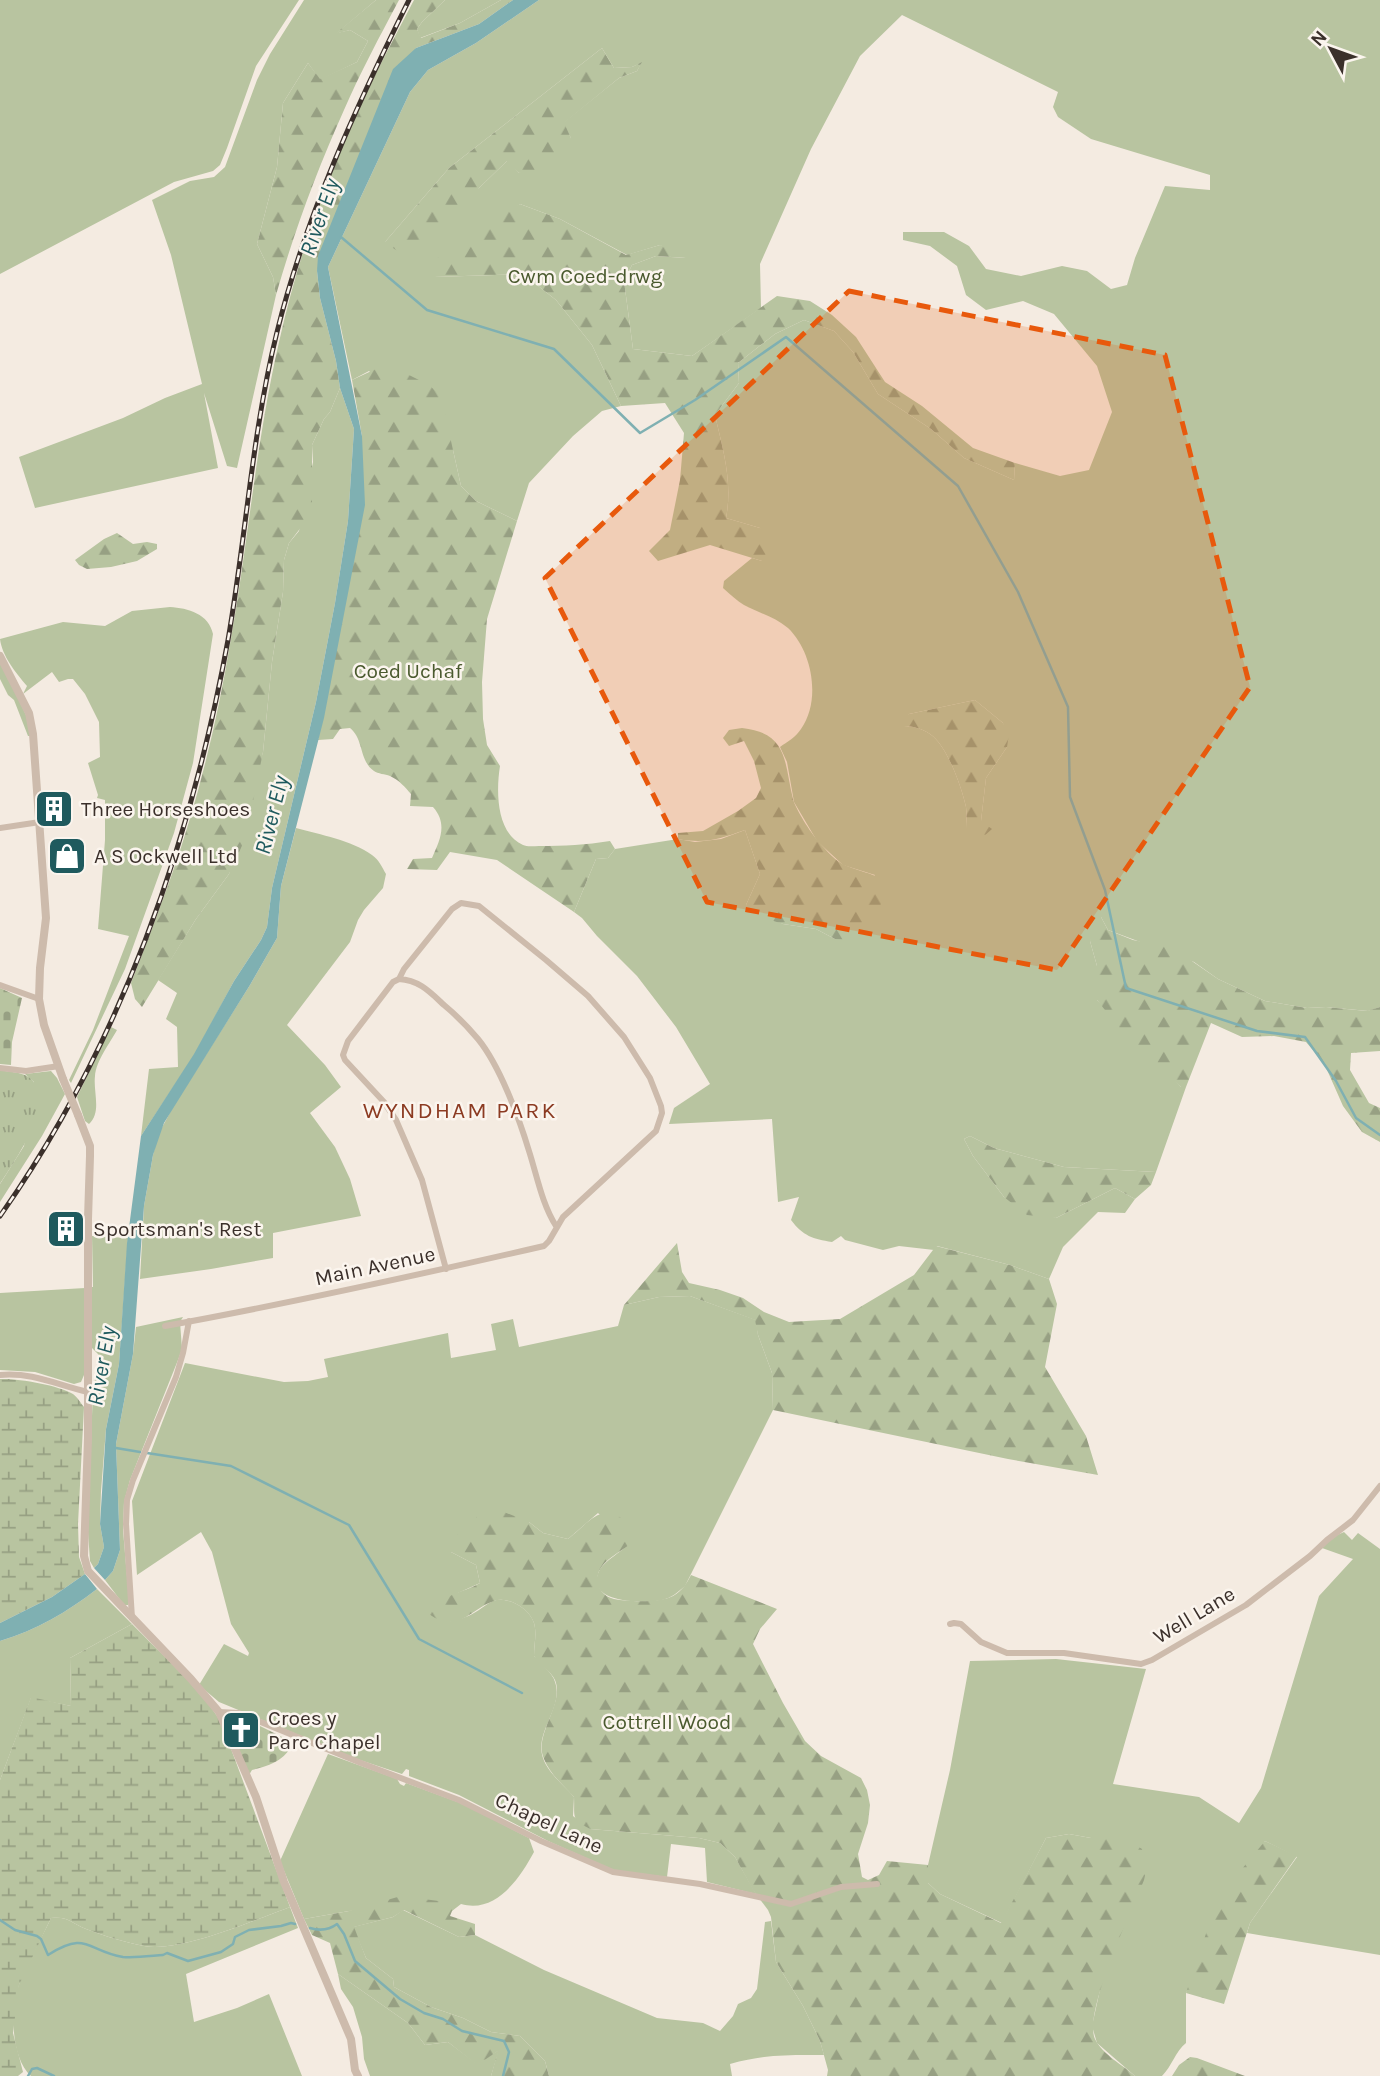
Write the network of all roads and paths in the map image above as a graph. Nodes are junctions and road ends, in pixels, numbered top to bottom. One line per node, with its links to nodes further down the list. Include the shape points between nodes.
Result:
1 (0, 656): 2 (street, via 29,713)
2 (40, 822): 3 (street); 6 (street, via 46,918)
3 (0, 828)
4 (399, 979): 9 (street, via 428,989 488,1054); 9 (street, Main Avenue, via 452,909 461,903 479,906 587,996 624,1037 650,1078 661,1106 656,1131); 10 (street, via 348,1041 343,1055 396,1120 422,1180)
5 (0, 985): 6 (street)
6 (39, 999): 7 (street)
7 (59, 1066): 8 (street, via 26,1071); 14 (street, bridge, via 90,1146)
8 (0, 1068)
9 (556, 1226): 10 (street, Main Avenue, via 544,1246)
10 (446, 1269): 11 (street, Main Avenue)
11 (189, 1321): 12 (street, Main Avenue); 16 (street, via 176,1377 127,1500)
12 (165, 1326)
13 (0, 1375): 14 (street, via 44,1378)
14 (88, 1392): 16 (street, via 84,1556 88,1571)
15 (1380, 1486): 17 (street, Well Lane, via 1353,1520 1246,1605 1141,1664 1064,1653 1007,1653 981,1642 961,1624)
16 (132, 1618): 18 (street)
17 (950, 1625)
18 (219, 1712): 19 (street, Chapel Lane, via 239,1713 459,1800 613,1872 700,1884 791,1904 841,1887); 20 (street, via 351,2039)
19 (877, 1884)
20 (358, 2076)

